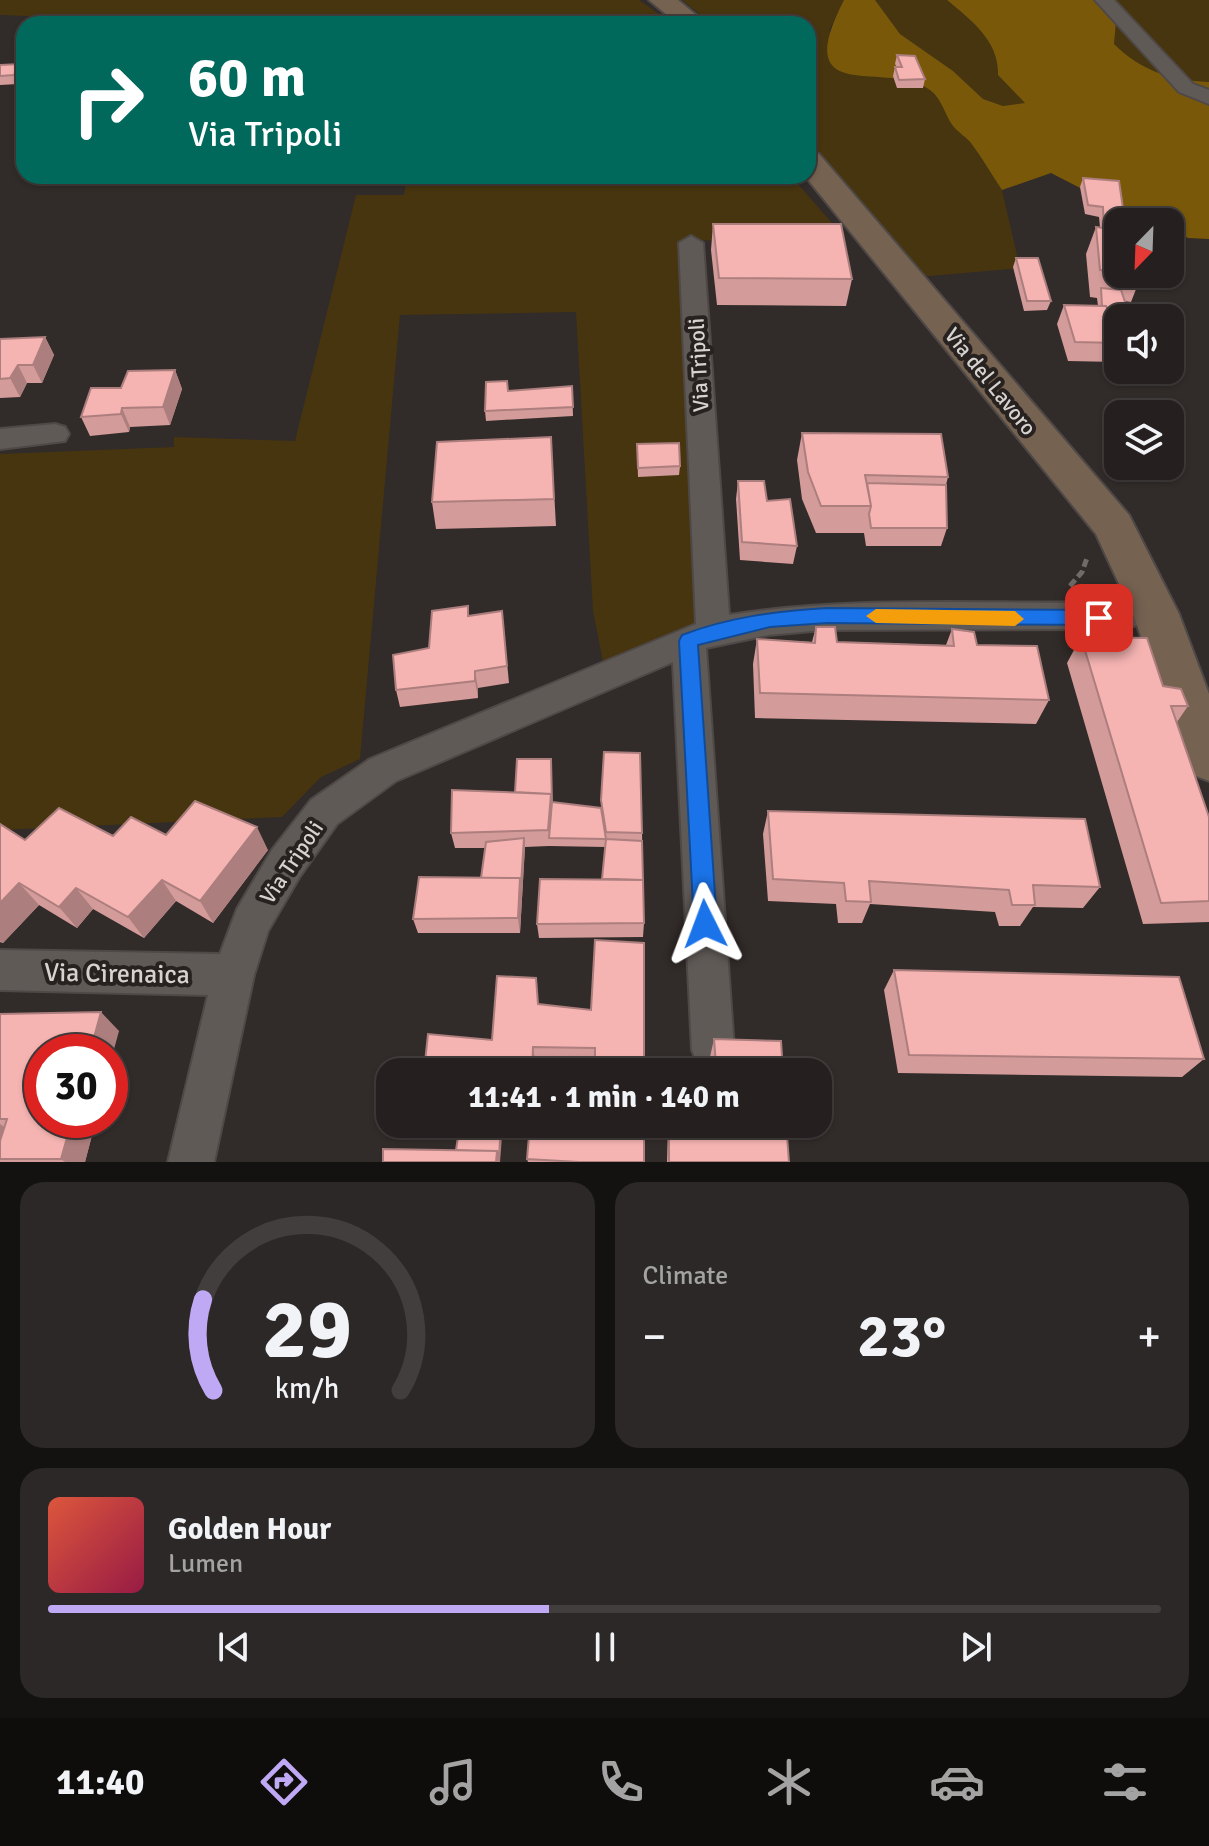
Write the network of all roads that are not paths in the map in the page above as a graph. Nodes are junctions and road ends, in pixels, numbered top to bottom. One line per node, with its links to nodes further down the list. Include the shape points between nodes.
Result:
1 (662, 0): 3 (street)
2 (1104, 0): 4 (street, via 1186,88)
3 (683, 16)
4 (1209, 98)
5 (816, 170): 9 (street, Via del Lavoro, via 1114,526)
6 (691, 243): 10 (street, Via Tripoli)
7 (55, 434): 8 (street)
8 (0, 439)
9 (1156, 614): 10 (street, Via Tripoli, via 1036,619 827,615 770,619); 11 (street, Via del Lavoro)
10 (701, 636): 13 (street, Via Tripoli, via 383,770 324,812 251,923); 14 (street, Via Tripoli)
11 (1209, 759)
12 (0, 970): 13 (street, Via Cirenaica)
13 (233, 975): 15 (street, Via Tripoli)
14 (713, 1050)
15 (191, 1162)

